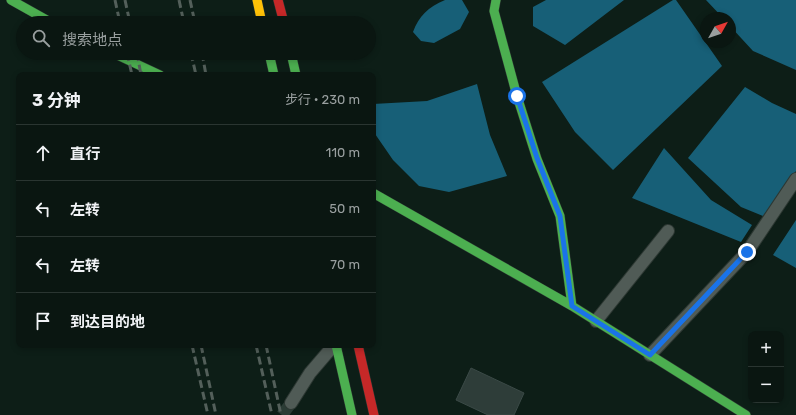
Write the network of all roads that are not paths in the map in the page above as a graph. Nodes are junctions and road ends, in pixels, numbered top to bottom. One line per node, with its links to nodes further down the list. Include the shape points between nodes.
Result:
1 (11, 0): 5 (street)
2 (257, 0): 6 (street)
3 (278, 0): 7 (street)
4 (496, 0): 17 (street, via 494,11 517,96 537,158 560,216)
5 (40, 16)
6 (260, 16)
7 (282, 16)
8 (128, 60): 11 (street)
9 (271, 60): 12 (street)
10 (292, 60): 13 (street)
11 (154, 72)
12 (273, 72)
13 (295, 72)
14 (796, 179): 22 (street, via 747,252)
15 (376, 195): 17 (street)
16 (668, 231): 18 (street)
17 (572, 306): 18 (street)
18 (596, 321): 22 (street)
19 (332, 348): 23 (street, via 310,373)
20 (336, 348): 24 (street)
21 (359, 348): 25 (street)
22 (650, 355): 26 (street)
23 (291, 403)
24 (352, 415)
25 (374, 415)
26 (746, 415)

